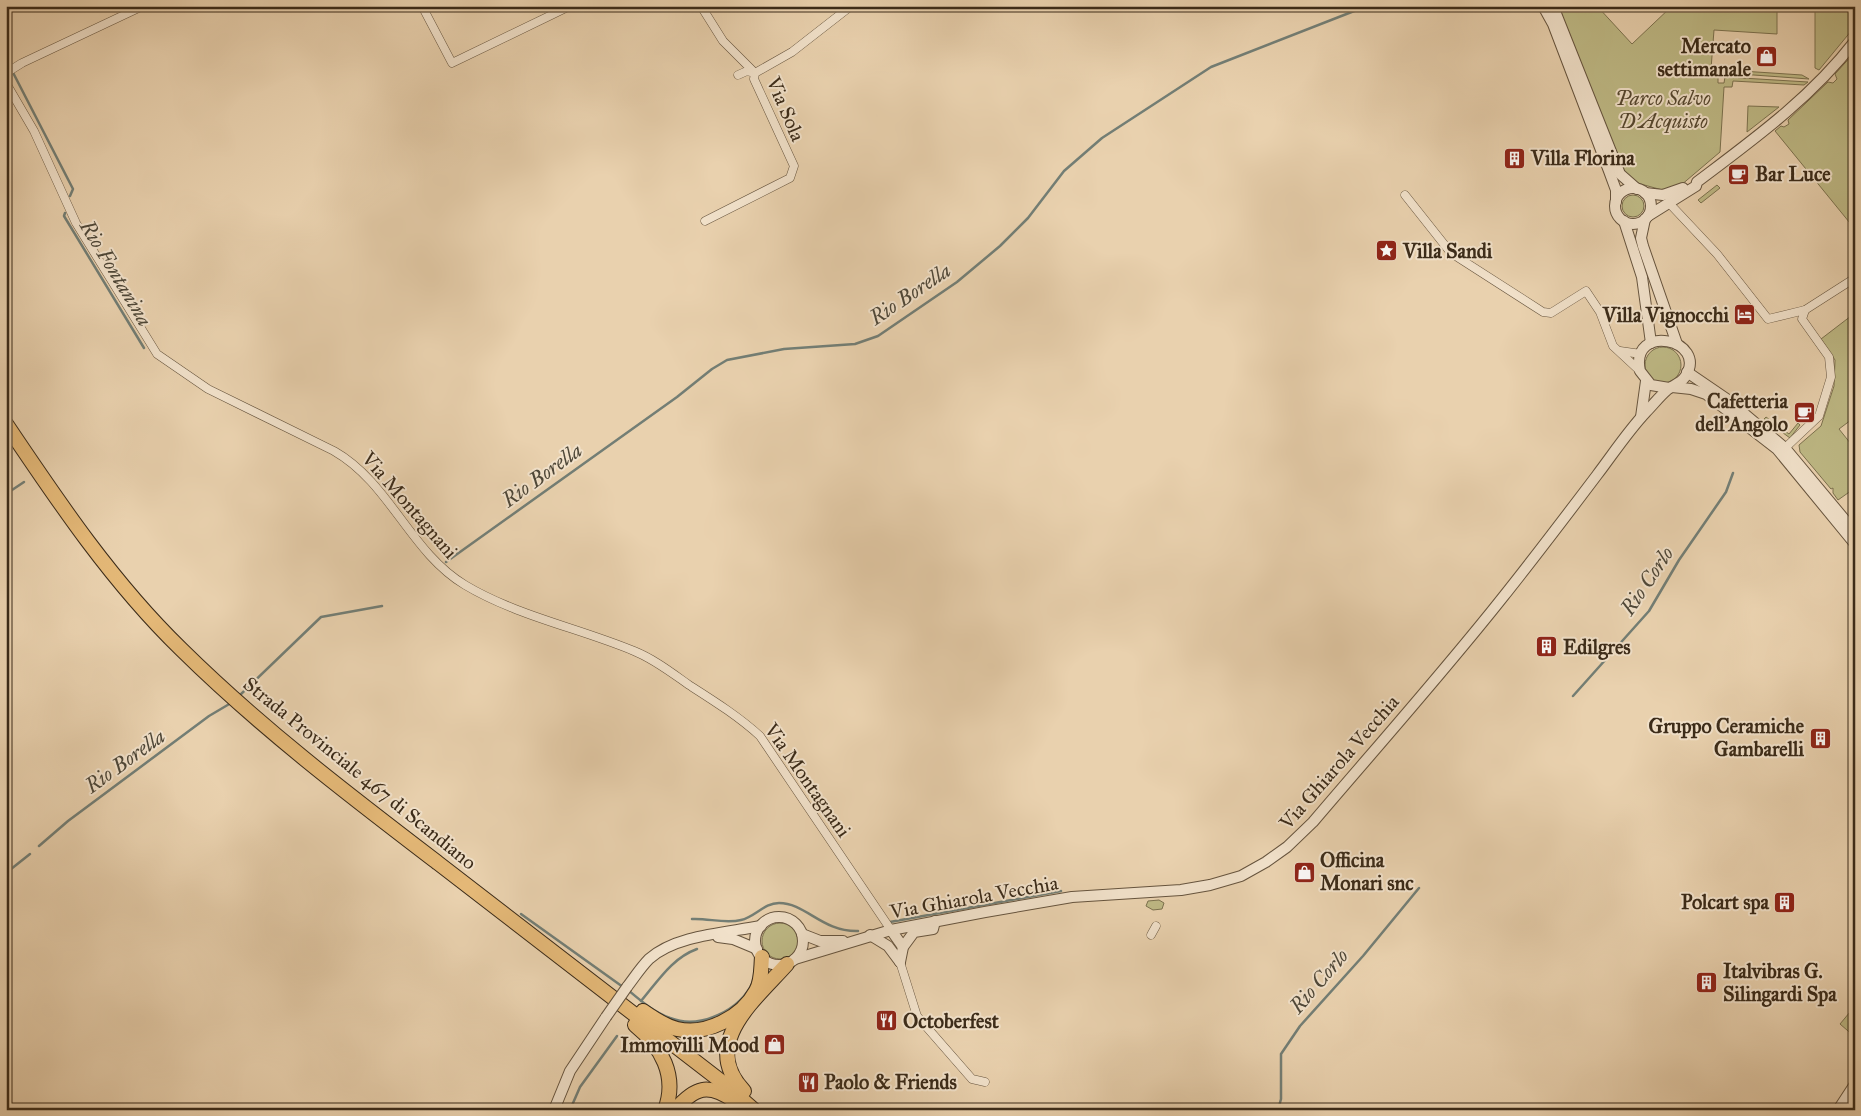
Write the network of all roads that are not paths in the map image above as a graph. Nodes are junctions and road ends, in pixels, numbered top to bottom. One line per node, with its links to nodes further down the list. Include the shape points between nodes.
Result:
1 (142, 6): 9 (street)
2 (422, 6): 3 (street, via 452,63)
3 (570, 6)
4 (701, 6): 10 (street, via 723,41)
5 (851, 6): 10 (street, Via Sola, via 792,52)
6 (1543, 6): 16 (street, via 1610,171)
7 (1553, 6): 14 (street, via 1620,174)
8 (1855, 41): 13 (street, via 1800,101)
9 (10, 71)
10 (754, 73): 11 (street, via 747,71); 19 (street, Via Sola, via 794,166 793,172 790,178)
11 (738, 75)
12 (6, 83): 39 (street, Via Montagnani, via 34,131 76,223 157,354 208,389 353,462 374,483 441,569 465,585 494,600 645,656 743,721 760,736)
13 (1696, 182): 14 (street, via 1693,180 1679,190 1663,195); 17 (street, via 1696,186)
14 (1641, 191): 16 (street, via 1624,192); 18 (street, via 1651,205)
15 (1405, 195): 25 (street, via 1451,253 1542,312 1551,313 1586,291 1600,312 1610,342)
16 (1616, 202): 20 (street, via 1617,213)
17 (1669, 203): 18 (street); 22 (street, via 1709,244 1768,319)
18 (1647, 217): 20 (street, via 1635,224); 24 (street, via 1643,246)
19 (705, 221)
20 (1624, 221): 23 (street, via 1642,277)
21 (1855, 278): 22 (street)
22 (1805, 310): 33 (street, via 1802,319 1829,357 1831,377 1819,416)
23 (1651, 343): 24 (street, via 1664,340); 26 (street)
24 (1677, 344): 28 (street, via 1687,355)
25 (1620, 351): 26 (street); 27 (street)
26 (1641, 354): 27 (street)
27 (1640, 371): 29 (street)
28 (1687, 372): 30 (street, via 1681,382); 33 (street, via 1728,400)
29 (1646, 381): 30 (street, via 1657,388); 31 (street, Via Ghiarola Vecchia)
30 (1670, 388): 31 (street, Via Ghiarola Vecchia); 35 (street, via 1706,394 1777,449)
31 (1641, 417): 36 (street, Via Ghiarola Vecchia, via 1502,599 1313,822 1266,862 1241,876 1193,888 1072,897)
32 (6, 424): 45 (highway, Strada Provinciale 467 di Scandiano, via 76,527 137,602 180,648 256,720)
33 (1785, 448): 34 (street)
34 (1855, 532)
35 (1855, 544)
36 (935, 921): 39 (street, Via Ghiarola Vecchia); 47 (street, via 933,929 914,932)
37 (760, 926): 40 (street, Via Ghiarola Vecchia, via 771,918 784,917 795,923); 43 (street, Via Ghiarola Vecchia); 48 (street, via 755,939)
38 (1156, 926): 42 (street)
39 (891, 930): 41 (street, Via Ghiarola Vecchia); 46 (street); 47 (street)
40 (802, 934): 44 (street, Via Ghiarola Vecchia, via 820,941); 49 (street, via 802,947)
41 (870, 935): 44 (street, Via Ghiarola Vecchia); 46 (street)
42 (1151, 935)
43 (712, 936): 48 (street, Via Ghiarola Vecchia, via 733,939); 54 (street, Via Ghiarola Vecchia, bridge, via 671,944 647,961 570,1071)
44 (852, 940): 49 (street, Via Ghiarola Vecchia)
45 (541, 942): 48 (highway, via 654,1018 677,1029 713,1026 741,1010 756,992 760,981); 53 (highway, Strada Provinciale 467 di Scandiano); 55 (highway, via 659,1050 670,1078)
46 (888, 946): 50 (street)
47 (903, 947): 50 (street)
48 (759, 953): 49 (street, Via Ghiarola Vecchia, via 773,964)
49 (791, 961): 57 (highway, via 738,1020 726,1048 726,1062 732,1078)
50 (900, 962): 51 (street, via 917,1016 972,1079)
51 (985, 1082)
52 (1855, 1084): 58 (street)
53 (748, 1107): 56 (highway, via 719,1090 704,1089 692,1093)
54 (554, 1110)
55 (665, 1110)
56 (675, 1110)
57 (762, 1110)
58 (1838, 1110)

